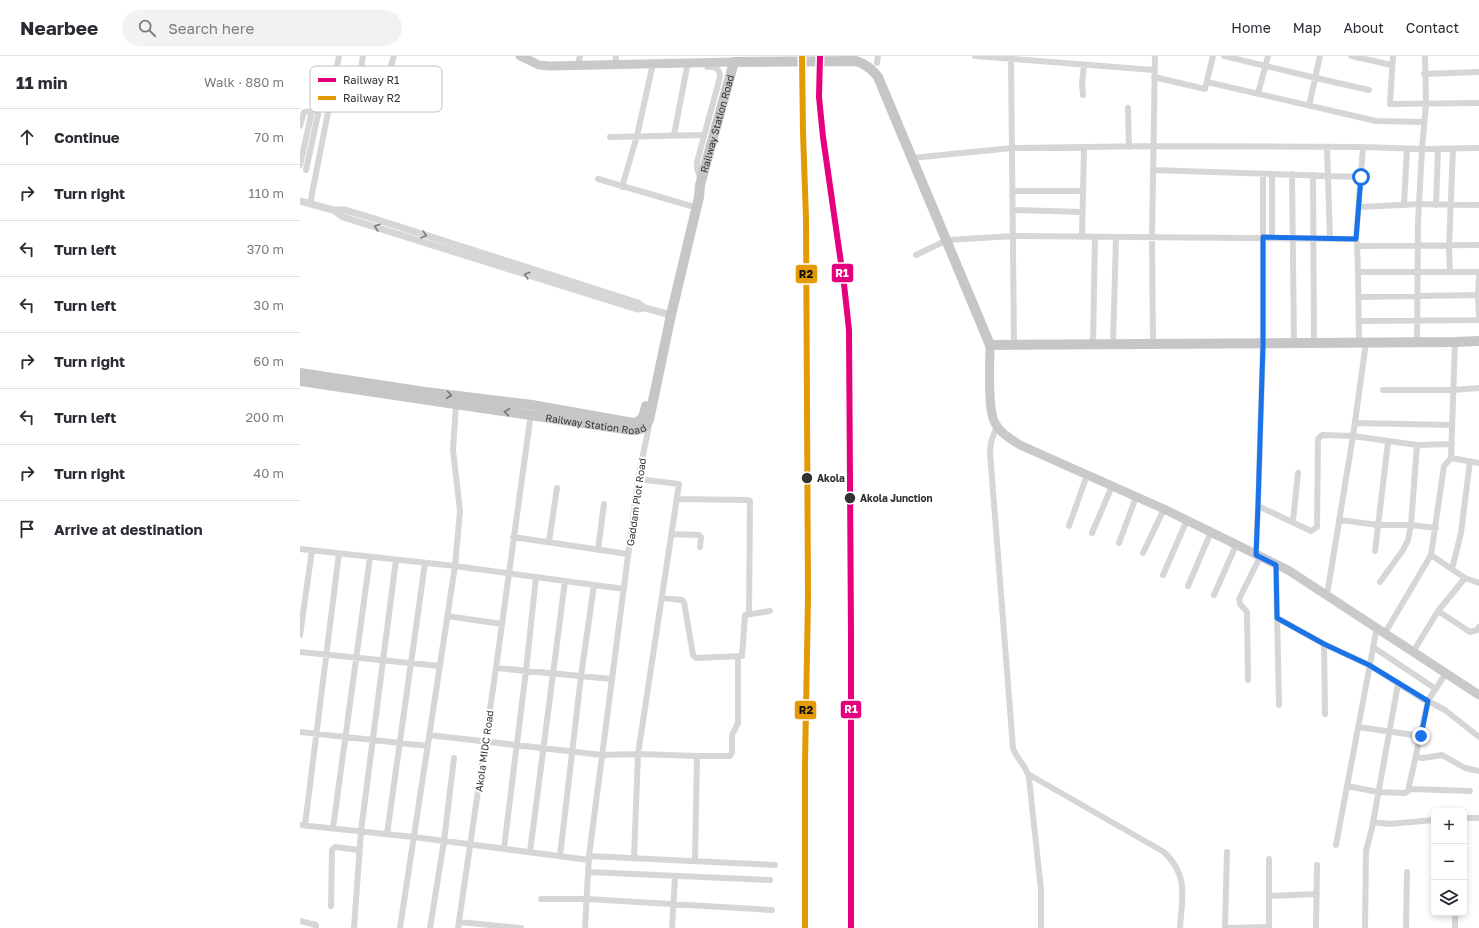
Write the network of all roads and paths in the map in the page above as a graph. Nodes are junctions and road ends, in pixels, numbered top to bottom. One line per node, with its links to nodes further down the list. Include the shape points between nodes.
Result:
1 (339, 56): 23 (street)
2 (363, 56): 24 (street)
3 (394, 56): 25 (street)
4 (878, 56): 20 (street)
5 (975, 56): 15 (street)
6 (1155, 56): 30 (street)
7 (1212, 56): 33 (street)
8 (1224, 56): 26 (street)
9 (1268, 56): 26 (street)
10 (1320, 56): 32 (street)
11 (1351, 56): 22 (street)
12 (1393, 56): 22 (street)
13 (1425, 56): 31 (street)
14 (524, 57): 17 (main road, via 539,65)
15 (1011, 59): 16 (street); 54 (street)
16 (1054, 59): 21 (street)
17 (579, 60): 18 (main road)
18 (617, 62): 19 (main road); 28 (street, via 618,67)
19 (734, 62): 62 (highway, via 856,60 864,63 878,77); 73 (highway, Railway Station Road)
20 (877, 63)
21 (1084, 65): 30 (street); 36 (street)
22 (1392, 65): 37 (street, via 1390,104)
23 (337, 66)
24 (361, 66)
25 (391, 66)
26 (1266, 66): 32 (street); 35 (street)
27 (687, 67): 28 (street); 47 (street); 48 (street, via 714,67 720,74)
28 (652, 68): 49 (street)
29 (1479, 72): 31 (street)
30 (1154, 73): 33 (street, via 1205,89); 51 (street)
31 (1424, 74): 37 (street)
32 (1316, 78): 34 (street); 39 (street)
33 (1207, 82): 35 (street)
34 (1369, 90)
35 (1258, 94): 39 (street)
36 (1083, 95)
37 (1426, 104): 38 (street); 45 (street)
38 (1479, 104)
39 (1309, 106): 45 (street, via 1381,122)
40 (1128, 108): 52 (street)
41 (310, 112): 46 (street, via 302,114)
42 (312, 112): 63 (street)
43 (319, 112): 64 (street)
44 (327, 112): 78 (street)
45 (1424, 122): 59 (street)
46 (300, 126)
47 (674, 135): 48 (street); 49 (street)
48 (704, 135): 73 (street, via 696,165)
49 (637, 136): 50 (street); 74 (street)
50 (610, 137)
51 (1154, 146): 52 (street); 56 (street); 65 (street)
52 (1129, 147): 55 (street)
53 (1363, 147): 56 (street); 58 (street); 71 (street)
54 (1012, 148): 55 (street); 62 (street); 75 (street)
55 (1084, 148): 76 (street)
56 (1328, 148): 70 (street)
57 (1479, 148): 61 (street)
58 (1407, 149): 59 (street); 81 (street)
59 (1422, 149): 60 (street); 79 (street)
60 (1438, 149): 61 (street); 82 (street)
61 (1453, 149): 80 (street)
62 (911, 155): 99 (highway)
63 (300, 165)
64 (306, 170)
65 (1154, 170): 66 (street); 93 (street)
66 (1263, 174): 67 (street); 92 (street)
67 (1272, 174): 68 (street); 94 (street)
68 (1292, 174): 69 (street); 95 (street)
69 (1314, 175): 70 (street); 96 (street)
70 (1328, 176): 71 (street); 97 (street)
71 (1361, 177): 85 (street)
72 (598, 180): 74 (street)
73 (701, 184): 83 (highway, Railway Station Road); 113 (highway, Railway Station Road)
74 (622, 187): 83 (street)
75 (1013, 191): 76 (street); 86 (street)
76 (1082, 191): 87 (street)
77 (300, 201): 78 (street)
78 (310, 204): 113 (street, via 333,210 345,210 397,229 565,283 638,303 645,308)
79 (1420, 204): 81 (street); 82 (street); 102 (street)
80 (1451, 204): 82 (street); 84 (street); 103 (street)
81 (1404, 205): 85 (street)
82 (1436, 205)
83 (691, 206): 113 (highway, Railway Station Road)
84 (1479, 206)
85 (1359, 207): 98 (street)
86 (1013, 210): 87 (street); 88 (street)
87 (1082, 212): 89 (street)
88 (1014, 236): 89 (street); 99 (street); 129 (street)
89 (1082, 237): 90 (street)
90 (1095, 237): 91 (street); 124 (street)
91 (1116, 237): 93 (street); 125 (street)
92 (1263, 237): 93 (street); 94 (street); 127 (street)
93 (1152, 238): 126 (street)
94 (1272, 238): 95 (street)
95 (1292, 239): 96 (street); 120 (street)
96 (1314, 239): 97 (street); 121 (street)
97 (1330, 239): 98 (street)
98 (1356, 239): 101 (street)
99 (947, 240): 104 (street); 128 (highway)
100 (1479, 245): 103 (street)
101 (1357, 246): 102 (street); 107 (street)
102 (1418, 246): 103 (street); 105 (street)
103 (1449, 247): 106 (street)
104 (916, 255)
105 (1418, 271): 106 (street); 107 (street); 111 (street)
106 (1450, 271): 108 (street)
107 (1358, 272): 112 (street)
108 (1479, 272)
109 (1479, 275): 110 (street)
110 (1478, 295): 111 (street); 114 (street)
111 (1417, 296): 112 (street); 115 (street)
112 (1359, 297): 117 (street)
113 (669, 315): 137 (highway, Railway Station Road, via 649,420)
114 (1479, 317)
115 (1417, 320): 116 (street); 117 (street); 123 (street)
116 (1479, 320)
117 (1359, 321): 122 (street)
118 (1479, 341): 119 (highway)
119 (1455, 342): 123 (highway); 134 (street)
120 (1294, 343): 121 (highway); 127 (highway)
121 (1314, 343): 122 (highway)
122 (1362, 343): 123 (highway); 138 (street)
123 (1417, 343)
124 (1093, 344): 125 (highway); 129 (highway)
125 (1113, 344): 126 (highway)
126 (1153, 344): 127 (highway)
127 (1263, 344): 156 (street)
128 (990, 345): 129 (highway); 140 (main road, via 990,396 994,422)
129 (1014, 345)
130 (300, 373): 136 (highway, Railway Station Road, one-way to 136)
131 (300, 381): 135 (highway, Railway Station Road)
132 (1479, 388): 134 (street)
133 (1383, 390): 134 (street)
134 (1453, 390): 139 (street)
135 (456, 404): 136 (highway, Railway Station Road, one-way to 135); 186 (street, via 453,450 460,511)
136 (531, 410): 137 (highway, Railway Station Road, via 631,430 641,429); 168 (street, Akola MIDC Road)
137 (644, 422): 150 (street, Gaddam Plot Road, via 649,426)
138 (1355, 423): 139 (street); 141 (street)
139 (1452, 425): 143 (street)
140 (997, 426): 149 (main road, via 1001,432 1020,445); 256 (street, via 990,452 1013,748)
141 (1353, 436): 142 (street); 159 (street); 160 (street, via 1319,437 1317,527 1311,531)
142 (1388, 442): 144 (street); 161 (street)
143 (1452, 444): 144 (street); 145 (street)
144 (1417, 445): 162 (street)
145 (1451, 458): 146 (street); 164 (street, via 1444,466)
146 (1470, 461): 147 (street); 187 (street, via 1461,533)
147 (1479, 463)
148 (1298, 473): 160 (street)
149 (1087, 475): 151 (main road); 163 (street)
150 (638, 479): 154 (street, via 679,484); 179 (street, Gaddam Plot Road)
151 (1112, 486): 153 (main road); 167 (street)
152 (557, 488): 169 (street)
153 (1136, 497): 157 (main road); 170 (street)
154 (677, 499): 166 (street); 203 (street, via 750,501)
155 (604, 504): 175 (street)
156 (1258, 506): 160 (street); 180 (street)
157 (1164, 509): 158 (main road); 178 (street)
158 (1187, 520): 165 (main road); 189 (street)
159 (1340, 520): 161 (street); 199 (street)
160 (1293, 521)
161 (1378, 525): 162 (street); 176 (street)
162 (1411, 525): 164 (street); 193 (street, via 1406,545)
163 (1069, 526)
164 (1436, 528): 181 (street)
165 (1211, 532): 171 (main road); 196 (street)
166 (672, 534): 172 (street, via 699,535); 200 (street)
167 (1092, 534)
168 (513, 537): 169 (street); 188 (street, Akola MIDC Road)
169 (549, 542): 175 (street)
170 (1118, 543)
171 (1236, 545): 180 (main road); 198 (street)
172 (700, 547)
173 (300, 549): 174 (street)
174 (312, 550): 177 (street); 210 (street)
175 (598, 550): 179 (street)
176 (1375, 551)
177 (339, 553): 182 (street); 215 (street)
178 (1143, 553)
179 (628, 554): 197 (street, Gaddam Plot Road)
180 (1258, 556): 185 (main road); 228 (street, via 1239,599 1247,612)
181 (1431, 556): 187 (street); 209 (street)
182 (370, 557): 183 (street); 217 (street)
183 (396, 560): 184 (street); 218 (street)
184 (426, 563): 186 (street); 219 (street)
185 (1276, 565): 199 (main road); 205 (street)
186 (455, 566): 188 (street); 204 (street)
187 (1452, 569): 191 (street)
188 (508, 573): 190 (street); 206 (street, Akola MIDC Road)
189 (1163, 574)
190 (536, 577): 192 (street); 223 (street)
191 (1465, 578): 194 (street); 202 (street)
192 (566, 581): 195 (street); 225 (street)
193 (1380, 582)
194 (1479, 583)
195 (594, 585): 197 (street); 226 (street)
196 (1188, 586)
197 (624, 589): 227 (street)
198 (1214, 595)
199 (1327, 596): 207 (main road)
200 (662, 598): 216 (street, via 684,602 694,658); 250 (street)
201 (770, 611): 203 (street)
202 (1438, 611): 208 (street, via 1470,632); 214 (street)
203 (749, 614): 216 (street, via 744,616 743,655)
204 (448, 616): 206 (street); 221 (street)
205 (1277, 618): 211 (street); 233 (street)
206 (502, 624): 222 (street, Akola MIDC Road)
207 (1377, 627): 209 (main road); 212 (street)
208 (1479, 627)
209 (1385, 633): 214 (main road)
210 (300, 635)
211 (1324, 644): 220 (street); 234 (street)
212 (1373, 647): 220 (street); 230 (street)
213 (300, 652): 215 (street)
214 (1413, 652): 224 (main road)
215 (327, 655): 217 (street); 238 (street)
216 (738, 656): 252 (street, via 738,723 732,735 731,754)
217 (356, 658): 218 (street); 241 (street)
218 (382, 660): 219 (street); 243 (street)
219 (412, 663): 221 (street); 245 (street)
220 (1369, 665): 229 (street); 235 (street)
221 (440, 666): 239 (street)
222 (496, 668): 223 (street); 244 (street, Akola MIDC Road)
223 (526, 671): 225 (street); 247 (street)
224 (1446, 673): 230 (street); 231 (main road)
225 (554, 674): 226 (street); 248 (street)
226 (581, 676): 227 (street); 249 (street)
227 (612, 679): 251 (street)
228 (1248, 680)
229 (1398, 684): 232 (street); 237 (street)
230 (1436, 689): 232 (street)
231 (1479, 695)
232 (1427, 701): 240 (street); 242 (street, via 1445,710)
233 (1279, 705)
234 (1325, 714)
235 (1358, 727): 237 (street); 257 (street)
236 (300, 732): 238 (street)
237 (1390, 732): 240 (street); 260 (street)
238 (317, 734): 241 (street); 265 (street)
239 (429, 735): 244 (street); 246 (street)
240 (1421, 736): 253 (street)
241 (345, 737): 243 (street); 266 (street)
242 (1479, 737)
243 (372, 740): 245 (street); 267 (street)
244 (485, 742): 247 (street); 271 (street, Akola MIDC Road)
245 (400, 743): 246 (street); 268 (street)
246 (428, 746): 269 (street)
247 (517, 746): 248 (street); 273 (street)
248 (544, 748): 249 (street); 275 (street)
249 (573, 752): 251 (street); 277 (street)
250 (638, 754): 251 (street); 252 (street); 279 (street)
251 (602, 755): 278 (street)
252 (697, 756): 281 (street)
253 (1416, 757): 255 (street, via 1442,755 1466,768); 258 (street)
254 (454, 758): 270 (street)
255 (1479, 771)
256 (1028, 774): 306 (street, via 1041,890); 307 (street, via 1164,852 1172,860 1181,879)
257 (1347, 786): 260 (street); 272 (street)
258 (1410, 789): 259 (street); 260 (street, via 1405,792)
259 (1470, 791)
260 (1378, 792): 264 (street)
261 (1467, 818): 262 (street)
262 (1479, 818)
263 (1431, 820): 264 (street, via 1388,824)
264 (1373, 822): 310 (street, via 1366,853)
265 (302, 825): 266 (street)
266 (333, 828): 267 (street)
267 (361, 831): 268 (street); 274 (street)
268 (387, 834): 269 (street)
269 (414, 837): 270 (street); 301 (street)
270 (444, 841): 271 (street); 302 (street)
271 (470, 844): 273 (street); 297 (street, Akola MIDC Road)
272 (1336, 845)
273 (504, 848): 275 (street)
274 (359, 850): 293 (street, via 332,850); 300 (street)
275 (530, 852): 277 (street)
276 (1227, 852): 308 (street)
277 (560, 856): 278 (street)
278 (589, 858): 279 (street); 284 (street)
279 (634, 858): 281 (street)
280 (1269, 859): 289 (street)
281 (695, 861): 282 (street)
282 (775, 865)
283 (1317, 865): 288 (street)
284 (588, 872): 286 (street); 291 (street)
285 (1407, 872): 311 (street)
286 (675, 877): 287 (street); 292 (street)
287 (770, 880)
288 (1317, 894): 289 (street); 309 (street)
289 (1269, 896): 298 (street)
290 (541, 899): 291 (street)
291 (587, 899): 292 (street); 304 (street)
292 (673, 904): 294 (street); 305 (street)
293 (331, 906)
294 (772, 910)
295 (1455, 916): 312 (street)
296 (300, 920): 299 (street, via 316,925)
297 (458, 925): 303 (street)
298 (1269, 927): 308 (street)
299 (316, 928)
300 (354, 928)
301 (400, 928)
302 (430, 928)
303 (521, 928)
304 (585, 928)
305 (672, 928)
306 (1041, 928)
307 (1180, 928)
308 (1226, 928)
309 (1316, 928)
310 (1365, 928)
311 (1406, 928)
312 (1455, 928)

